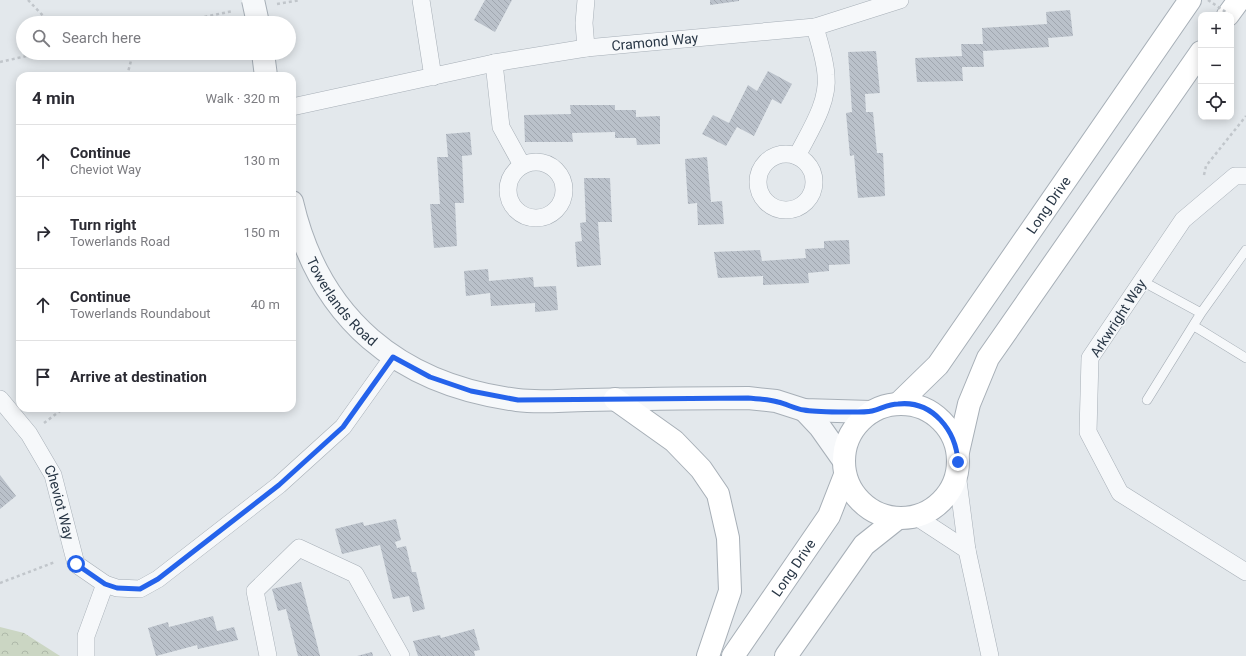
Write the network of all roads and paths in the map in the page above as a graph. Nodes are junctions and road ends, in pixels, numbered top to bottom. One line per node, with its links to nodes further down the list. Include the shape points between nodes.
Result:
1 (28, 0): 11 (path)
2 (253, 0): 12 (street, bridge)
3 (421, 0): 23 (street)
4 (586, 0): 14 (street)
5 (900, 0): 13 (street, Cramond Way)
6 (1190, 0): 40 (main road, Long Drive, via 938,365)
7 (1208, 0): 9 (path, bridge)
8 (1239, 0): 10 (main road)
9 (1225, 12)
10 (1231, 12)
11 (43, 16)
12 (256, 16)
13 (815, 26): 14 (street, Cramond Way); 26 (street, via 827,76 826,92)
14 (586, 48): 20 (street, Cramond Way)
15 (1198, 56): 45 (main road, via 988,358 969,404)
16 (16, 58): 19 (path)
17 (131, 60): 21 (path)
18 (264, 60): 22 (street)
19 (0, 62)
20 (494, 63): 23 (street, Cramond Way); 27 (street, via 501,126)
21 (128, 72)
22 (265, 72)
23 (433, 78): 24 (street, Cramond Way)
24 (296, 106)
25 (1246, 116): 29 (path, via 1206,166)
26 (797, 156)
27 (522, 165)
28 (1246, 176): 29 (street, Arkwright Way, via 1235,176)
29 (1202, 204): 32 (street, Arkwright Way, via 1183,220)
30 (296, 215): 35 (street, Towerlands Road, via 306,246 323,283 341,310 363,333)
31 (1246, 250): 33 (lane)
32 (1142, 281): 33 (lane); 50 (street, Arkwright Way, via 1090,358 1088,432 1120,493)
33 (1202, 314): 34 (lane)
34 (1194, 326): 36 (lane); 39 (lane)
35 (393, 357): 38 (street, Towerlands Road, via 430,377 478,392 518,400); 52 (street, Cheviot Way, via 343,427 273,489 158,579 140,589 117,588)
36 (1246, 358)
37 (0, 399): 44 (street, Cheviot Way)
38 (615, 399): 41 (street, Towerlands Road, via 748,398); 56 (main road, via 674,441 701,469 718,494 728,538 730,591)
39 (1147, 400)
40 (899, 403): 43 (main road); 45 (main road, via 916,405 944,422 953,436)
41 (804, 410): 43 (street, Towerlands Road); 46 (street, via 820,427)
42 (59, 412): 44 (path)
43 (871, 412): 46 (main road, via 856,425 847,441)
44 (29, 434): 48 (street, Cheviot Way, via 53,475)
45 (957, 462): 47 (main road, via 952,488 942,501 930,510); 49 (street)
46 (844, 468): 47 (main road, via 851,489 865,505 884,515); 57 (main road, Long Drive, via 830,516)
47 (906, 517): 49 (street); 58 (main road, via 864,545)
48 (68, 535): 51 (path, via 55,562); 52 (street, Cheviot Way, via 76,564)
49 (968, 550): 59 (street)
50 (1246, 572)
51 (0, 583)
52 (105, 584): 53 (street, via 86,636)
53 (86, 656)
54 (268, 656): 55 (street, via 255,591 299,548 355,574)
55 (401, 656)
56 (708, 656)
57 (733, 656)
58 (786, 656)
59 (990, 656)

